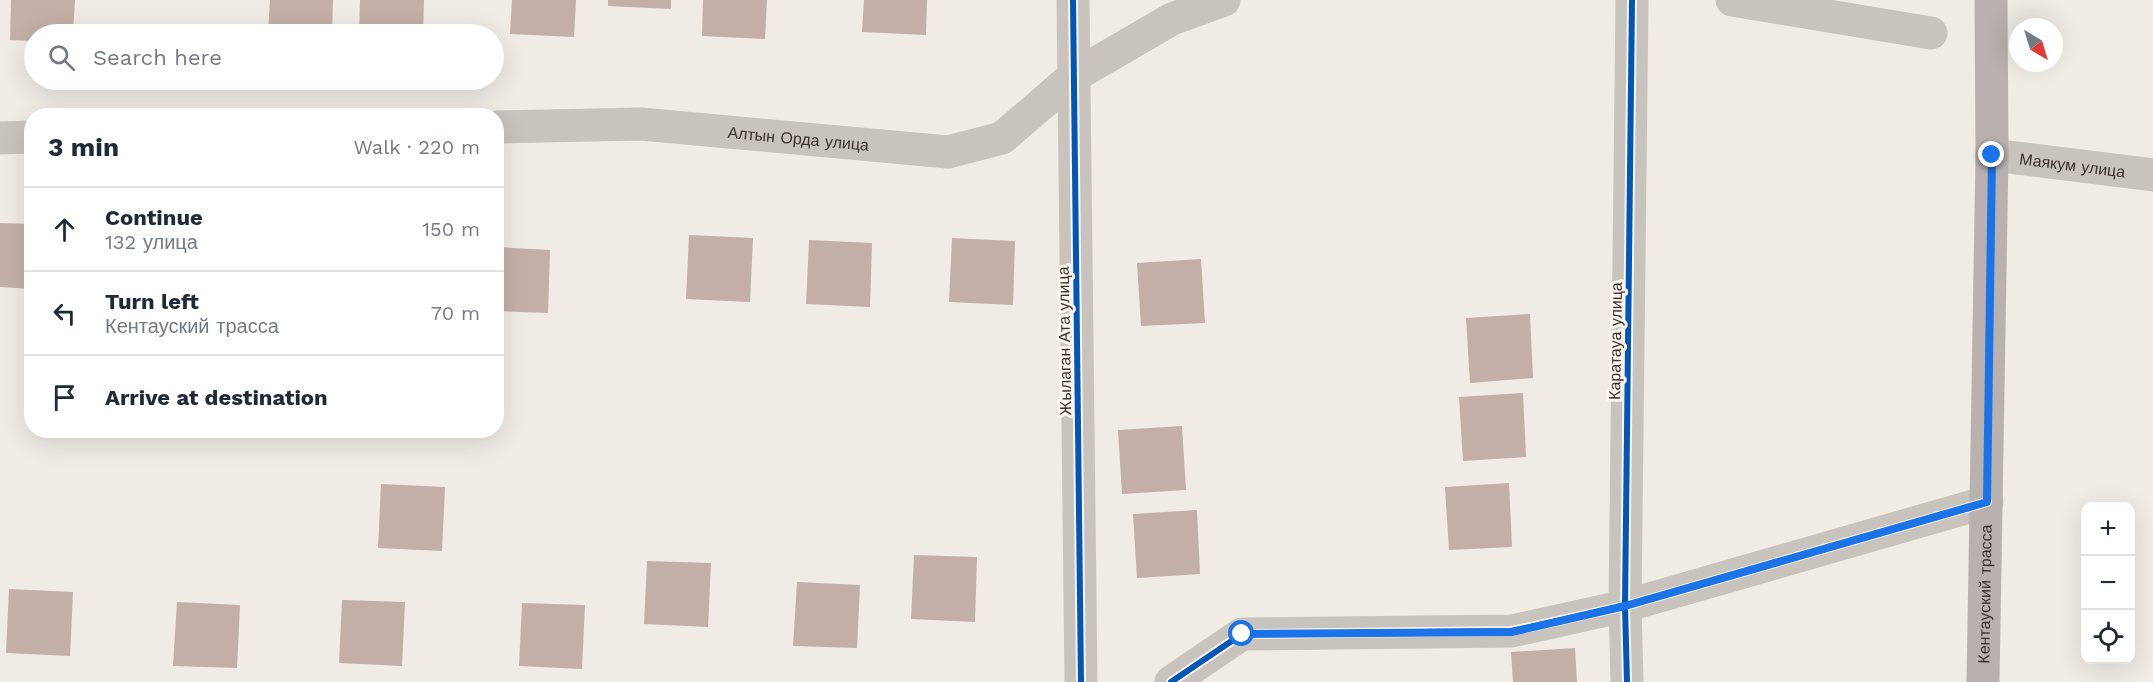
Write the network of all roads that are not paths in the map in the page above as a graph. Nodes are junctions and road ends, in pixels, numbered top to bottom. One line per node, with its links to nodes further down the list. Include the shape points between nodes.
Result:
1 (1073, 0): 7 (street, Жылаган Ата улица)
2 (1224, 0): 7 (street, Алтын Орда улица, via 1172,19)
3 (1632, 0): 14 (street, Каратауа улица)
4 (1732, 0): 6 (street)
5 (1991, 0): 11 (main road, Кентауский трасса)
6 (1931, 33)
7 (1074, 76): 8 (street, Алтын Орда улица, via 1002,138 948,152 641,124); 15 (street, Жылаган Ата улица)
8 (504, 127)
9 (24, 137): 10 (street)
10 (0, 138)
11 (1992, 155): 12 (street, Маякум улица); 13 (main road, Кентауский трасса)
12 (2153, 175)
13 (1987, 502): 14 (street); 18 (main road, Кентауский трасса)
14 (1625, 606): 16 (street, via 1512,632 1242,634); 17 (street, Каратауа улица)
15 (1082, 682)
16 (1171, 682)
17 (1628, 682)
18 (1983, 682)

